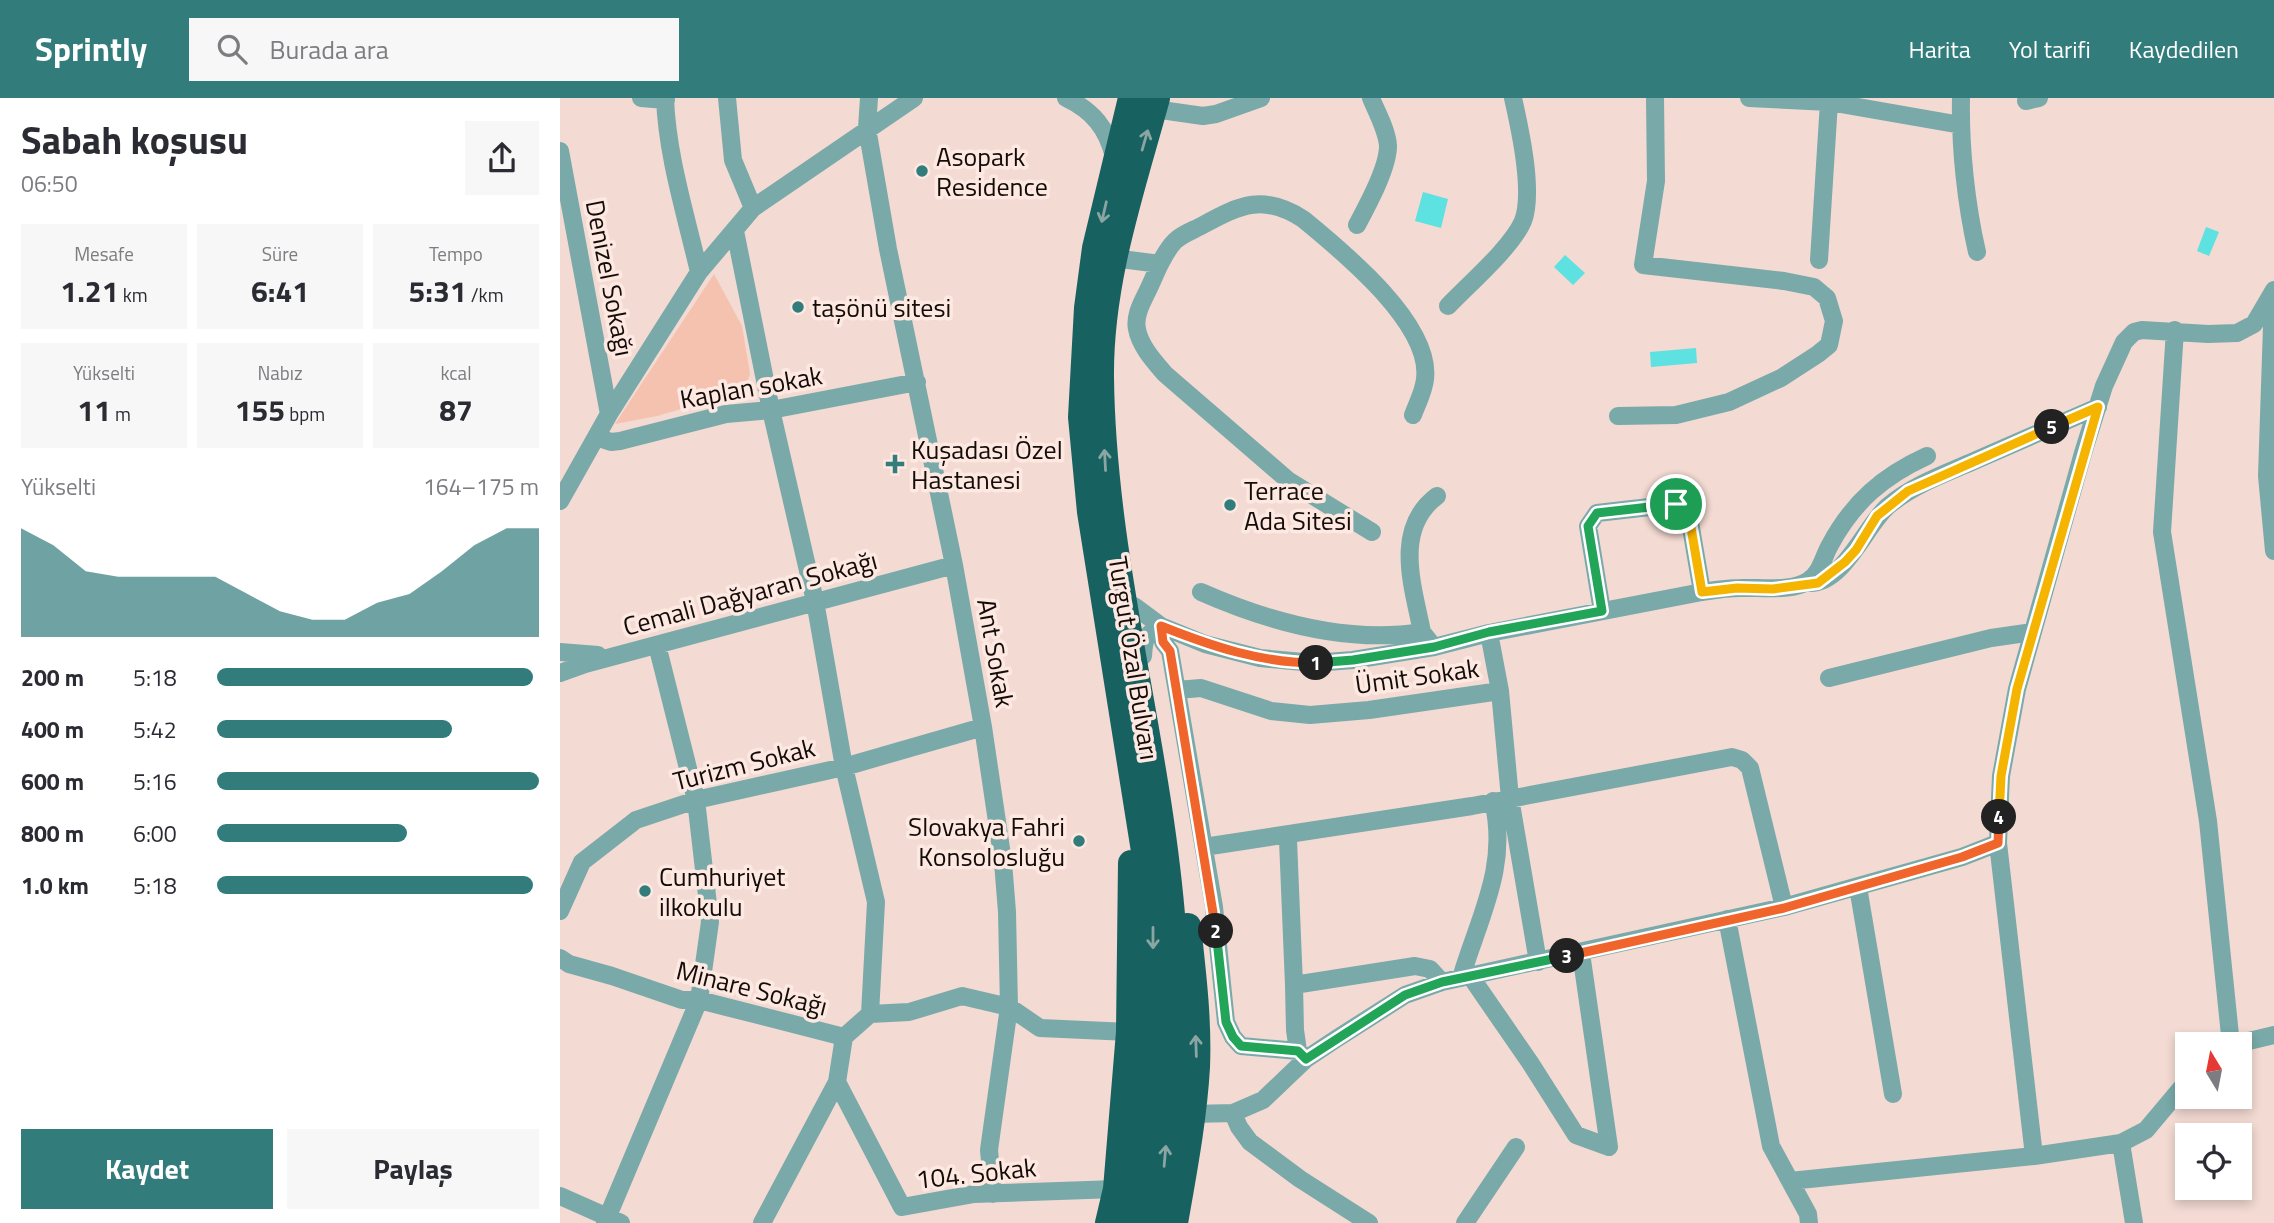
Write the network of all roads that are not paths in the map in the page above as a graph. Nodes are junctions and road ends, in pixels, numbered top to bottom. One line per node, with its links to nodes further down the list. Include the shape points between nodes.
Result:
1 (641, 98): 12 (street)
2 (727, 98): 19 (street, via 733,160)
3 (869, 98): 16 (street, Ant Sokak)
4 (914, 98): 16 (street)
5 (1066, 98): 18 (street, via 1098,120)
6 (1261, 98): 13 (street, via 1203,116)
7 (1371, 98): 20 (street, via 1386,135 1387,153)
8 (1513, 98): 28 (street, via 1527,207 1513,238)
9 (1655, 98): 35 (street, via 1656,181 1643,265 1814,287 1827,298 1834,321 1829,345 1818,354 1781,378 1729,402 1676,415)
10 (1749, 98): 14 (street)
11 (1961, 98): 15 (street)
12 (666, 99): 26 (street, via 675,170)
13 (1147, 102): 18 (highway, Turgut Özal Bulvarı); 23 (highway, Turgut Özal Bulvarı, one-way to 13)
14 (1829, 102): 15 (street); 24 (street)
15 (1961, 125): 22 (street)
16 (867, 128): 19 (street); 30 (street, Ant Sokak)
17 (560, 151): 33 (street, Denizel Sokağı)
18 (1116, 162): 36 (highway, Turgut Özal Bulvarı, one-way to 36, via 1095,248)
19 (752, 208): 21 (street)
20 (1357, 225)
21 (735, 231): 26 (street); 32 (street)
22 (1977, 252)
23 (1113, 258): 25 (street); 41 (highway, Turgut Özal Bulvarı, one-way to 23, via 1101,374)
24 (1819, 260)
25 (1160, 264): 34 (street, via 1175,240 1224,213 1259,203 1293,213 1373,283 1406,320 1424,360 1425,379); 42 (street, via 1136,327 1154,361 1289,481)
26 (699, 272): 33 (street)
27 (2273, 291): 29 (street, via 2261,316 2247,330 2222,335); 43 (street, via 2267,476)
28 (1448, 306)
29 (2175, 330): 31 (street, via 2142,330 2129,336); 85 (street, via 2162,531 2208,821)
30 (916, 382): 32 (street, Kaplan sokak); 44 (street, Ant Sokak)
31 (2098, 407): 45 (street, via 1908,491 1877,516 1845,562 1818,583); 54 (street)
32 (771, 410): 37 (street, Kaplan sokak, via 726,414 620,441); 48 (street)
33 (609, 414): 37 (street)
34 (1413, 415)
35 (1618, 416)
36 (1081, 417): 84 (highway, via 1084,553 1132,873); 106 (highway, Turgut Özal Bulvarı, one-way to 106, via 1090,512 1153,922 1153,1025)
37 (596, 437): 40 (street)
38 (1927, 456): 45 (street, via 1875,486 1849,516 1818,573)
39 (1437, 496): 52 (street, via 1424,505 1408,549)
40 (560, 501)
41 (1110, 512): 49 (highway); 107 (highway, Turgut Özal Bulvarı, one-way to 41, via 1172,1077 1173,929 1155,782)
42 (1372, 532)
43 (2274, 551)
44 (954, 565): 48 (street, Cemali Dağyaran Sokağı); 64 (street, Ant Sokak)
45 (1807, 583): 47 (street)
46 (1201, 592): 52 (street, via 1251,613 1312,627 1380,636)
47 (1702, 592): 50 (street); 50 (street, via 1689,516 1676,504 1597,513 1588,526)
48 (815, 601): 55 (street, Cemali Dağyaran Sokağı); 65 (street)
49 (1134, 606): 51 (street); 59 (highway)
50 (1602, 611): 53 (street)
51 (1161, 626): 56 (street, via 1227,650 1287,662 1353,660); 59 (street, via 1144,640); 62 (street)
52 (1422, 632): 56 (street)
53 (1489, 632): 56 (street); 63 (street)
54 (2032, 632): 61 (street); 69 (street, via 2001,776)
55 (657, 645): 58 (street, Cemali Dağyaran Sokağı); 67 (street)
56 (1434, 647)
57 (560, 652): 58 (street)
58 (623, 654): 60 (street, Cemali Dağyaran Sokağı)
59 (1143, 656): 93 (highway, one-way to 59, via 1197,1065 1188,920)
60 (560, 673)
61 (1829, 678)
62 (1177, 690): 63 (street, Ümit Sokak, via 1201,688 1271,711 1310,715); 70 (street)
63 (1500, 691): 66 (street)
64 (983, 727): 65 (street, Turizm Sokak); 82 (street, Ant Sokak, via 1003,862)
65 (845, 767): 67 (street, Turizm Sokak); 83 (street, via 876,902)
66 (1502, 799): 70 (street); 72 (street, via 1737,758 1750,768); 77 (street); 78 (street, via 1494,878)
67 (696, 800): 73 (street, Turizm Sokak, via 636,820 582,862); 81 (street, via 710,922)
68 (1288, 840): 80 (street)
69 (1998, 843): 71 (street); 97 (street)
70 (1203, 847): 89 (street, via 1226,1022 1233,1037 1241,1046)
71 (1857, 887): 72 (street); 91 (street)
72 (1784, 908): 74 (street)
73 (560, 911)
74 (1727, 919): 75 (street); 98 (street, via 1771,1146)
75 (1581, 953): 77 (street); 78 (street, via 1609,1147 1576,1135 1531,1064)
76 (560, 958): 81 (street, Minare Sokağı, via 682,1000)
77 (1538, 962): 78 (street)
78 (1466, 977): 79 (street)
79 (1442, 982): 80 (street, via 1430,969 1415,966); 89 (street, via 1405,995)
80 (1294, 985): 89 (street, via 1295,1030)
81 (699, 1000): 87 (street, Minare Sokağı); 103 (street)
82 (1009, 1007): 83 (street, via 962,996 909,1012); 84 (street, via 1040,1028); 100 (street, Ant Sokak, via 989,1150)
83 (870, 1014): 87 (street, Minare Sokağı)
84 (1129, 1032): 99 (highway)
85 (2230, 1032)
86 (2274, 1035): 88 (street)
87 (844, 1037): 90 (street)
88 (2252, 1040)
89 (1302, 1055): 94 (street, via 1263,1100)
90 (837, 1082): 102 (street, 104. Sokak); 104 (street)
91 (1893, 1094)
92 (2175, 1095): 95 (street, via 2146,1130)
93 (1193, 1114): 94 (street); 108 (highway)
94 (1233, 1114): 109 (street, via 1250,1142)
95 (2121, 1143): 97 (street); 112 (street)
96 (1516, 1147): 110 (street)
97 (2034, 1156): 98 (street)
98 (1790, 1181): 111 (street)
99 (1116, 1189): 100 (street, 104. Sokak); 105 (highway)
100 (993, 1194): 102 (street, 104. Sokak, via 974,1194)
101 (560, 1196): 103 (street)
102 (900, 1215)
103 (611, 1222)
104 (762, 1223)
105 (1108, 1223)
106 (1130, 1223)
107 (1155, 1223)
108 (1175, 1223)
109 (1369, 1223)
110 (1465, 1223)
111 (1809, 1223)
112 (2134, 1223)

